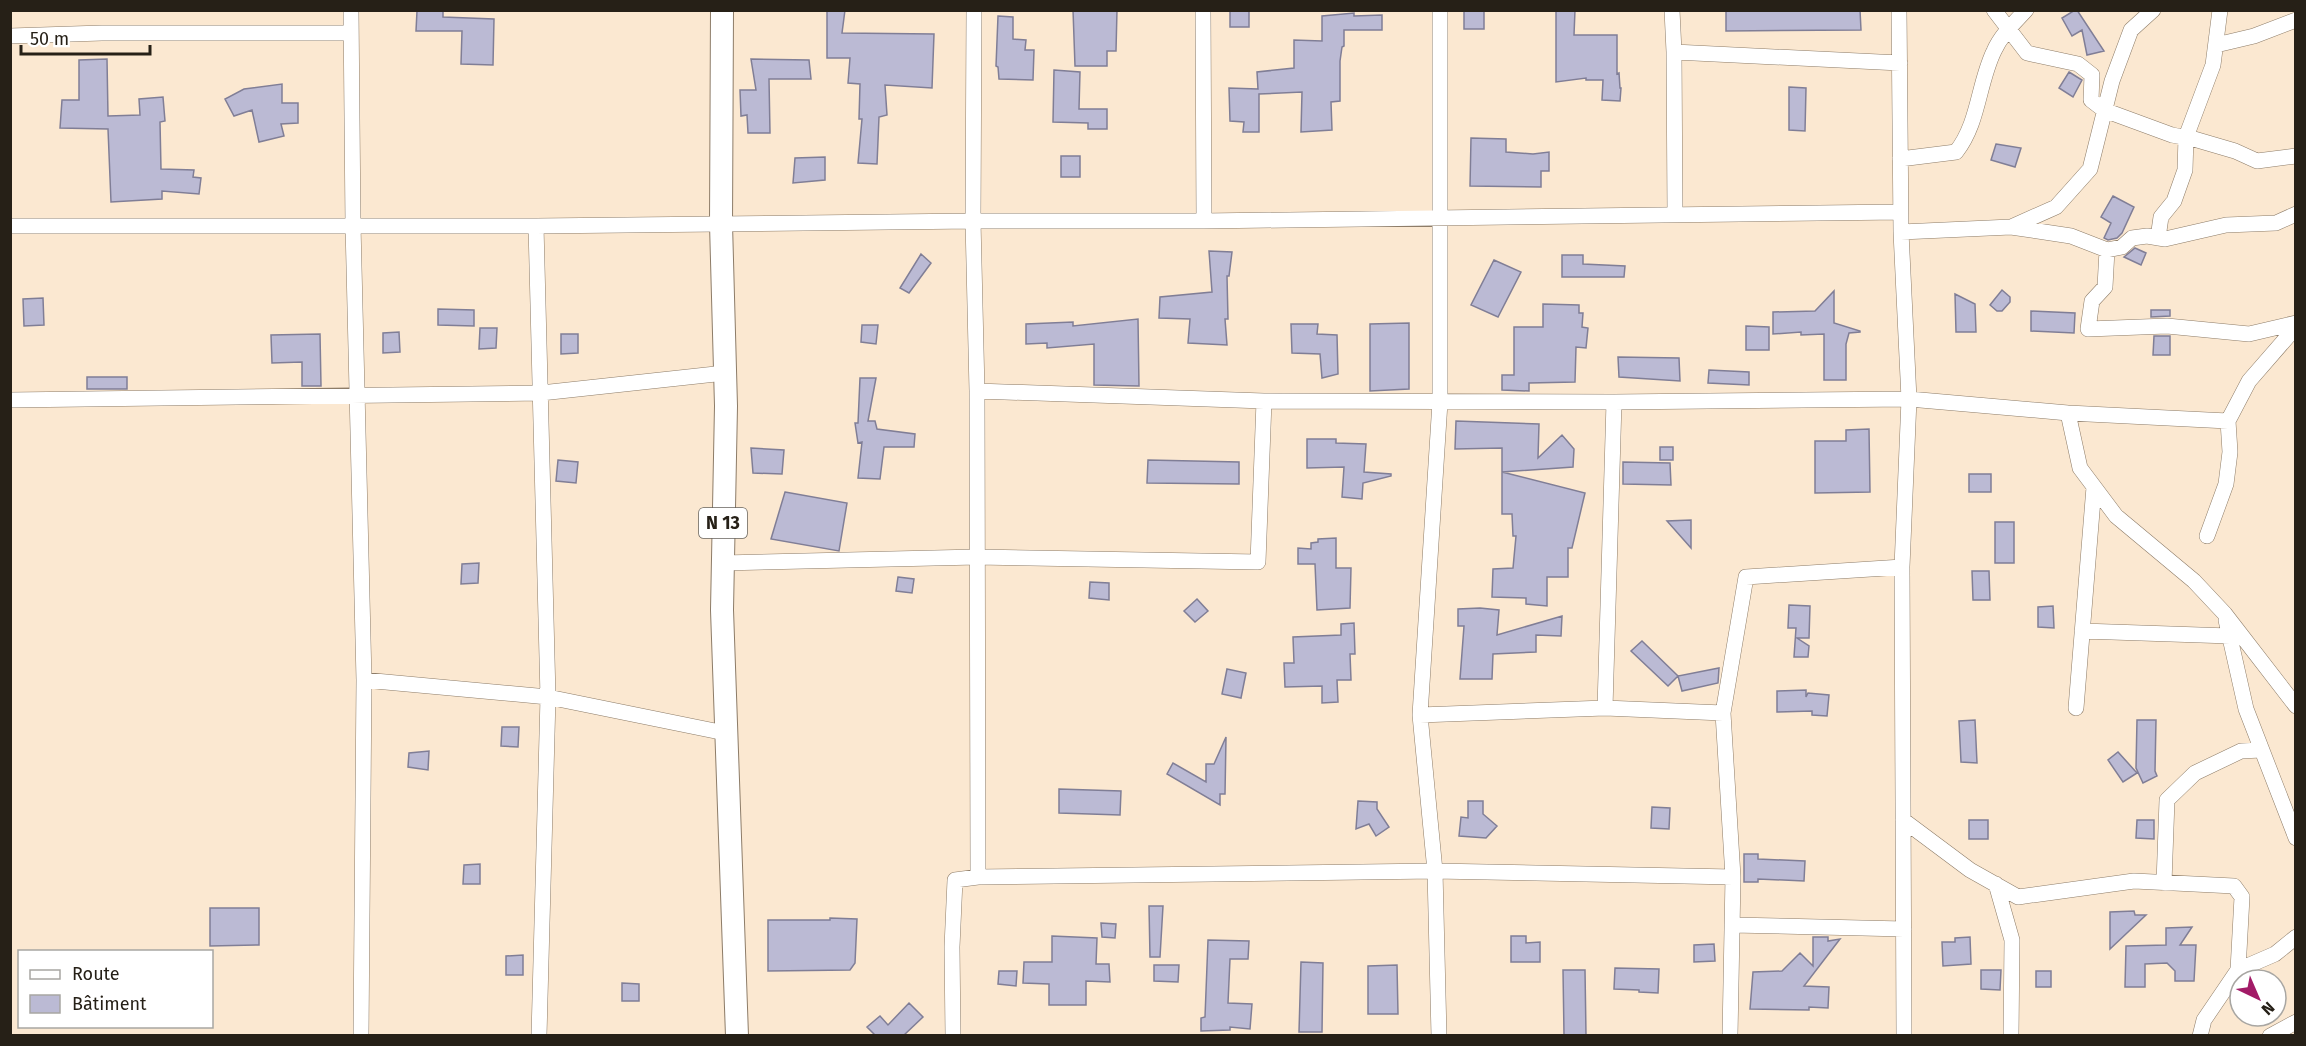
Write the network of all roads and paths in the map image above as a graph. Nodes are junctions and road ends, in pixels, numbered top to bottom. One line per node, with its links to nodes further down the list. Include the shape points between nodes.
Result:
1 (351, 10): 14 (street)
2 (722, 10): 30 (main road, N 13)
3 (974, 10): 27 (street)
4 (1203, 10): 28 (street)
5 (1440, 10): 26 (street)
6 (1672, 10): 17 (street)
7 (1899, 10): 18 (street)
8 (1994, 10): 13 (street)
9 (2026, 10): 13 (street)
10 (2153, 10): 19 (street, via 2131,30)
11 (2220, 10): 16 (street)
12 (2295, 20): 16 (street)
13 (2008, 28): 19 (street, via 2026,53 2078,64 2092,75 2091,100); 22 (street, via 1994,51 1967,139 1956,152)
14 (351, 33): 15 (street); 29 (street)
15 (10, 36)
16 (2216, 45): 20 (street, via 2213,66)
17 (1674, 52): 18 (street); 25 (street)
18 (1900, 63): 22 (street)
19 (2104, 110): 20 (street); 33 (street, via 2090,169 2056,207)
20 (2186, 137): 21 (street, via 2257,161); 35 (street, via 2185,170 2174,201 2161,217)
21 (2295, 156)
22 (1900, 159): 23 (street)
23 (1900, 212): 25 (street); 34 (street)
24 (2295, 214): 35 (street, via 2276,223 2226,225)
25 (1675, 215): 26 (street)
26 (1440, 218): 28 (street); 45 (street)
27 (973, 220): 28 (street); 30 (street); 39 (street)
28 (1204, 221)
29 (352, 225): 31 (street); 32 (street); 41 (street)
30 (721, 225): 32 (street); 38 (main road, N 13)
31 (10, 226)
32 (536, 226): 40 (street)
33 (2011, 227): 34 (street); 36 (street, via 2071,236)
34 (1900, 232): 42 (street)
35 (2158, 238): 36 (street, via 2132,238 2122,247)
36 (2107, 250): 37 (street, via 2106,287 2091,301 2088,329 2167,326 2249,334)
37 (2295, 325): 48 (street, via 2248,381)
38 (725, 373): 40 (street); 52 (main road, N 13)
39 (977, 391): 44 (street); 51 (street)
40 (541, 393): 41 (street); 58 (street)
41 (357, 396): 43 (street); 57 (street)
42 (1909, 399): 46 (street); 47 (street); 53 (street)
43 (10, 400)
44 (1264, 401): 45 (street); 51 (street, via 1258,562)
45 (1440, 402): 46 (street); 63 (street)
46 (1614, 402): 60 (street)
47 (2068, 413): 48 (street); 49 (street, via 2080,468)
48 (2228, 421): 50 (street, via 2226,484)
49 (2094, 486): 54 (street, via 2116,516 2194,581); 55 (street)
50 (2207, 536)
51 (977, 557): 52 (street); 69 (street)
52 (723, 562): 64 (main road, N 13)
53 (1902, 567): 62 (street, via 1746,577); 66 (street)
54 (2225, 614): 56 (street); 59 (street)
55 (2082, 631): 56 (street); 61 (street)
56 (2230, 636): 65 (street, via 2246,709)
57 (364, 680): 58 (street); 80 (street)
58 (548, 696): 64 (street); 81 (street)
59 (2295, 706)
60 (1605, 708): 62 (street); 63 (street)
61 (2076, 708)
62 (1723, 713): 70 (street)
63 (1420, 715): 68 (street)
64 (725, 733): 82 (main road, N 13)
65 (2261, 750): 67 (street); 71 (street, via 2241,751 2195,773 2167,800)
66 (1903, 820): 72 (street, via 1970,870); 74 (street)
67 (2295, 838)
68 (1435, 871): 69 (street); 70 (street); 84 (street)
69 (978, 877): 83 (street, via 955,880)
70 (1733, 878): 73 (street)
71 (2164, 882): 72 (street, via 2134,881 2018,897); 76 (street, via 2234,886 2242,897)
72 (1996, 884): 87 (street, via 2012,940)
73 (1732, 925): 74 (street); 85 (street)
74 (1904, 929): 86 (street)
75 (2295, 937): 77 (street, via 2275,954)
76 (2238, 968)
77 (2243, 968)
78 (2228, 985): 88 (street, via 2204,1020)
79 (2295, 1022): 89 (street)
80 (361, 1035)
81 (539, 1035)
82 (737, 1035)
83 (952, 1035)
84 (1439, 1035)
85 (1730, 1035)
86 (1904, 1035)
87 (2010, 1035)
88 (2200, 1035)
89 (2270, 1035)

